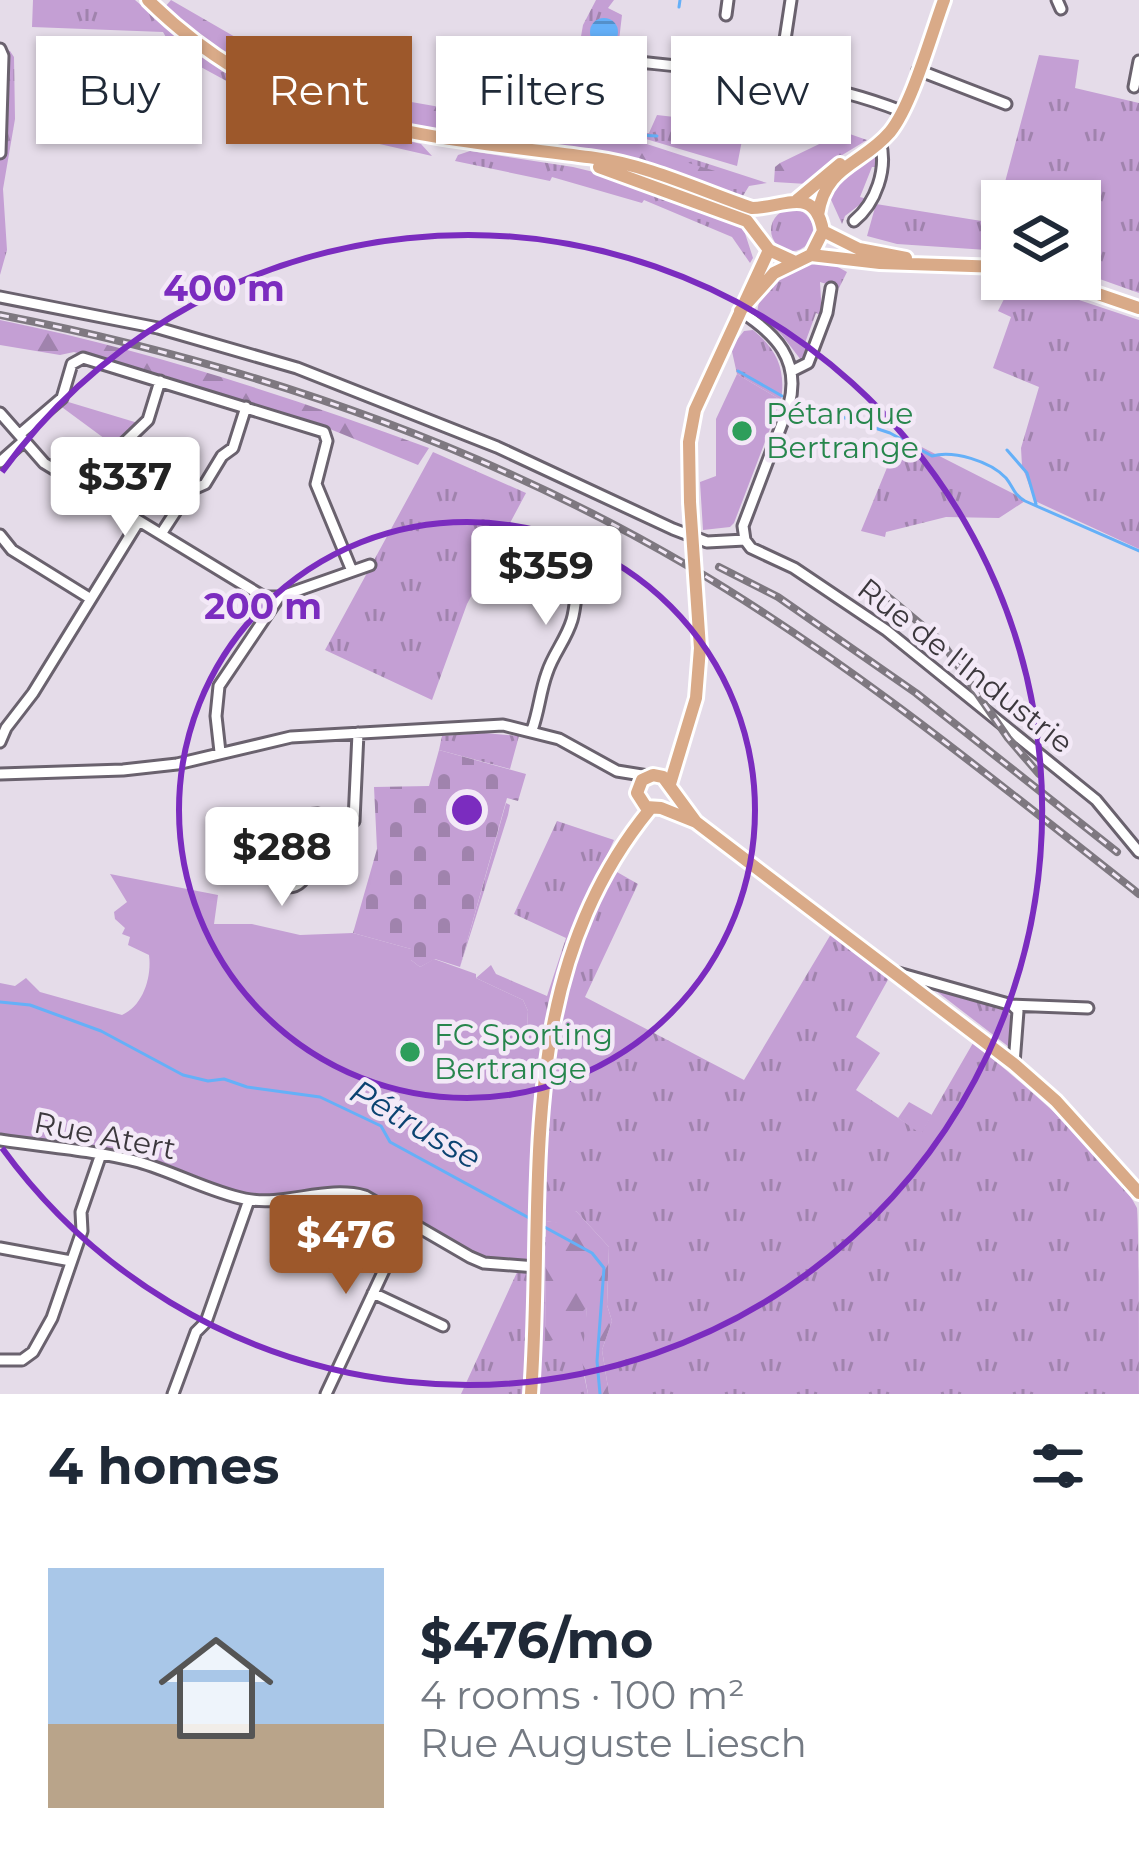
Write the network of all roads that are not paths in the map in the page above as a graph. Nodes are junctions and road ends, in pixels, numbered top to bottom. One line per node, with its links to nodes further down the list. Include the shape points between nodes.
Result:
1 (148, 0): 16 (main road, via 219,60 315,109)
2 (728, 0): 5 (street)
3 (791, 0): 6 (street)
4 (944, 0): 9 (main road)
5 (726, 15)
6 (786, 36)
7 (0, 49): 15 (street)
8 (1139, 62): 10 (street)
9 (918, 70): 12 (street); 13 (main road)
10 (1134, 87)
11 (851, 93): 13 (street)
12 (1006, 104)
13 (902, 111): 14 (main road)
14 (880, 141): 17 (main road); 21 (street, via 886,160 868,209)
15 (0, 153)
16 (557, 156): 19 (main road, via 598,158); 23 (main road, via 747,221)
17 (858, 156): 18 (main road); 20 (main road, via 828,182)
18 (797, 200): 19 (main road); 20 (main road)
19 (772, 208): 23 (main road, via 763,224)
20 (818, 214): 22 (main road)
21 (854, 221)
22 (823, 231): 24 (main road); 26 (main road, via 859,249)
23 (766, 246): 25 (main road); 32 (main road)
24 (811, 255): 25 (main road); 26 (main road)
25 (794, 261): 32 (main road)
26 (943, 264): 27 (main road)
27 (981, 266)
28 (831, 288): 33 (street, via 808,363)
29 (1101, 295): 31 (main road)
30 (0, 297): 44 (street, via 142,324 297,368 497,447 673,529 707,542)
31 (1139, 308)
32 (740, 311): 33 (street, via 779,341); 54 (main road, bridge, via 695,410 689,442 700,648 696,698)
33 (792, 371): 44 (street, via 792,395 743,526)
34 (160, 381): 35 (street); 37 (street, via 83,358 72,364 62,398); 39 (street, via 148,420 122,445)
35 (246, 407): 41 (street, via 233,448 205,484 189,491); 48 (street, via 324,432 316,484)
36 (0, 412): 37 (street)
37 (23, 437): 38 (street); 39 (street, via 44,463)
38 (0, 462)
39 (94, 494): 40 (street)
40 (139, 520): 41 (street); 50 (street)
41 (161, 534): 49 (street, via 264,597)
42 (0, 536): 45 (street)
43 (598, 540): 51 (street)
44 (745, 540): 63 (street, Rue de l'Industrie, via 902,643 1096,800)
45 (12, 550): 46 (street); 50 (street)
46 (0, 562)
47 (370, 565): 48 (street)
48 (352, 571): 49 (street)
49 (279, 597): 55 (street, via 219,686)
50 (91, 599): 53 (street)
51 (532, 730): 52 (street, via 503,724); 56 (street)
52 (358, 733): 55 (street); 62 (street, via 354,821 304,815)
53 (0, 742)
54 (679, 746): 58 (main road); 59 (main road)
55 (220, 752): 57 (street, via 123,770)
56 (617, 771): 58 (street); 60 (street)
57 (0, 774)
58 (650, 776): 59 (main road); 60 (main road)
59 (671, 788): 60 (main road, via 669,801); 61 (main road)
60 (647, 802): 61 (main road); 75 (main road, via 602,886 558,1001 538,1115)
61 (696, 822): 64 (main road)
62 (291, 850): 62 (street, via 276,853 269,866 281,886 299,884 307,872 304,857)
63 (1139, 852)
64 (894, 971): 65 (street); 67 (main road)
65 (1012, 1005): 66 (street); 67 (street)
66 (1088, 1008)
67 (1013, 1064): 70 (main road)
68 (0, 1140): 69 (street, Rue Atert)
69 (101, 1154): 71 (street, Rue Atert); 74 (street)
70 (1139, 1193)
71 (249, 1200): 72 (street, Rue Atert, via 350,1192); 79 (street)
72 (407, 1221): 75 (street, Rue Atert, via 484,1263); 76 (street)
73 (0, 1248): 74 (street)
74 (71, 1262): 78 (street, via 33,1352)
75 (536, 1267): 81 (main road)
76 (373, 1293): 77 (street); 80 (street)
77 (443, 1326)
78 (0, 1360)
79 (172, 1394)
80 (326, 1394)
81 (531, 1394)

